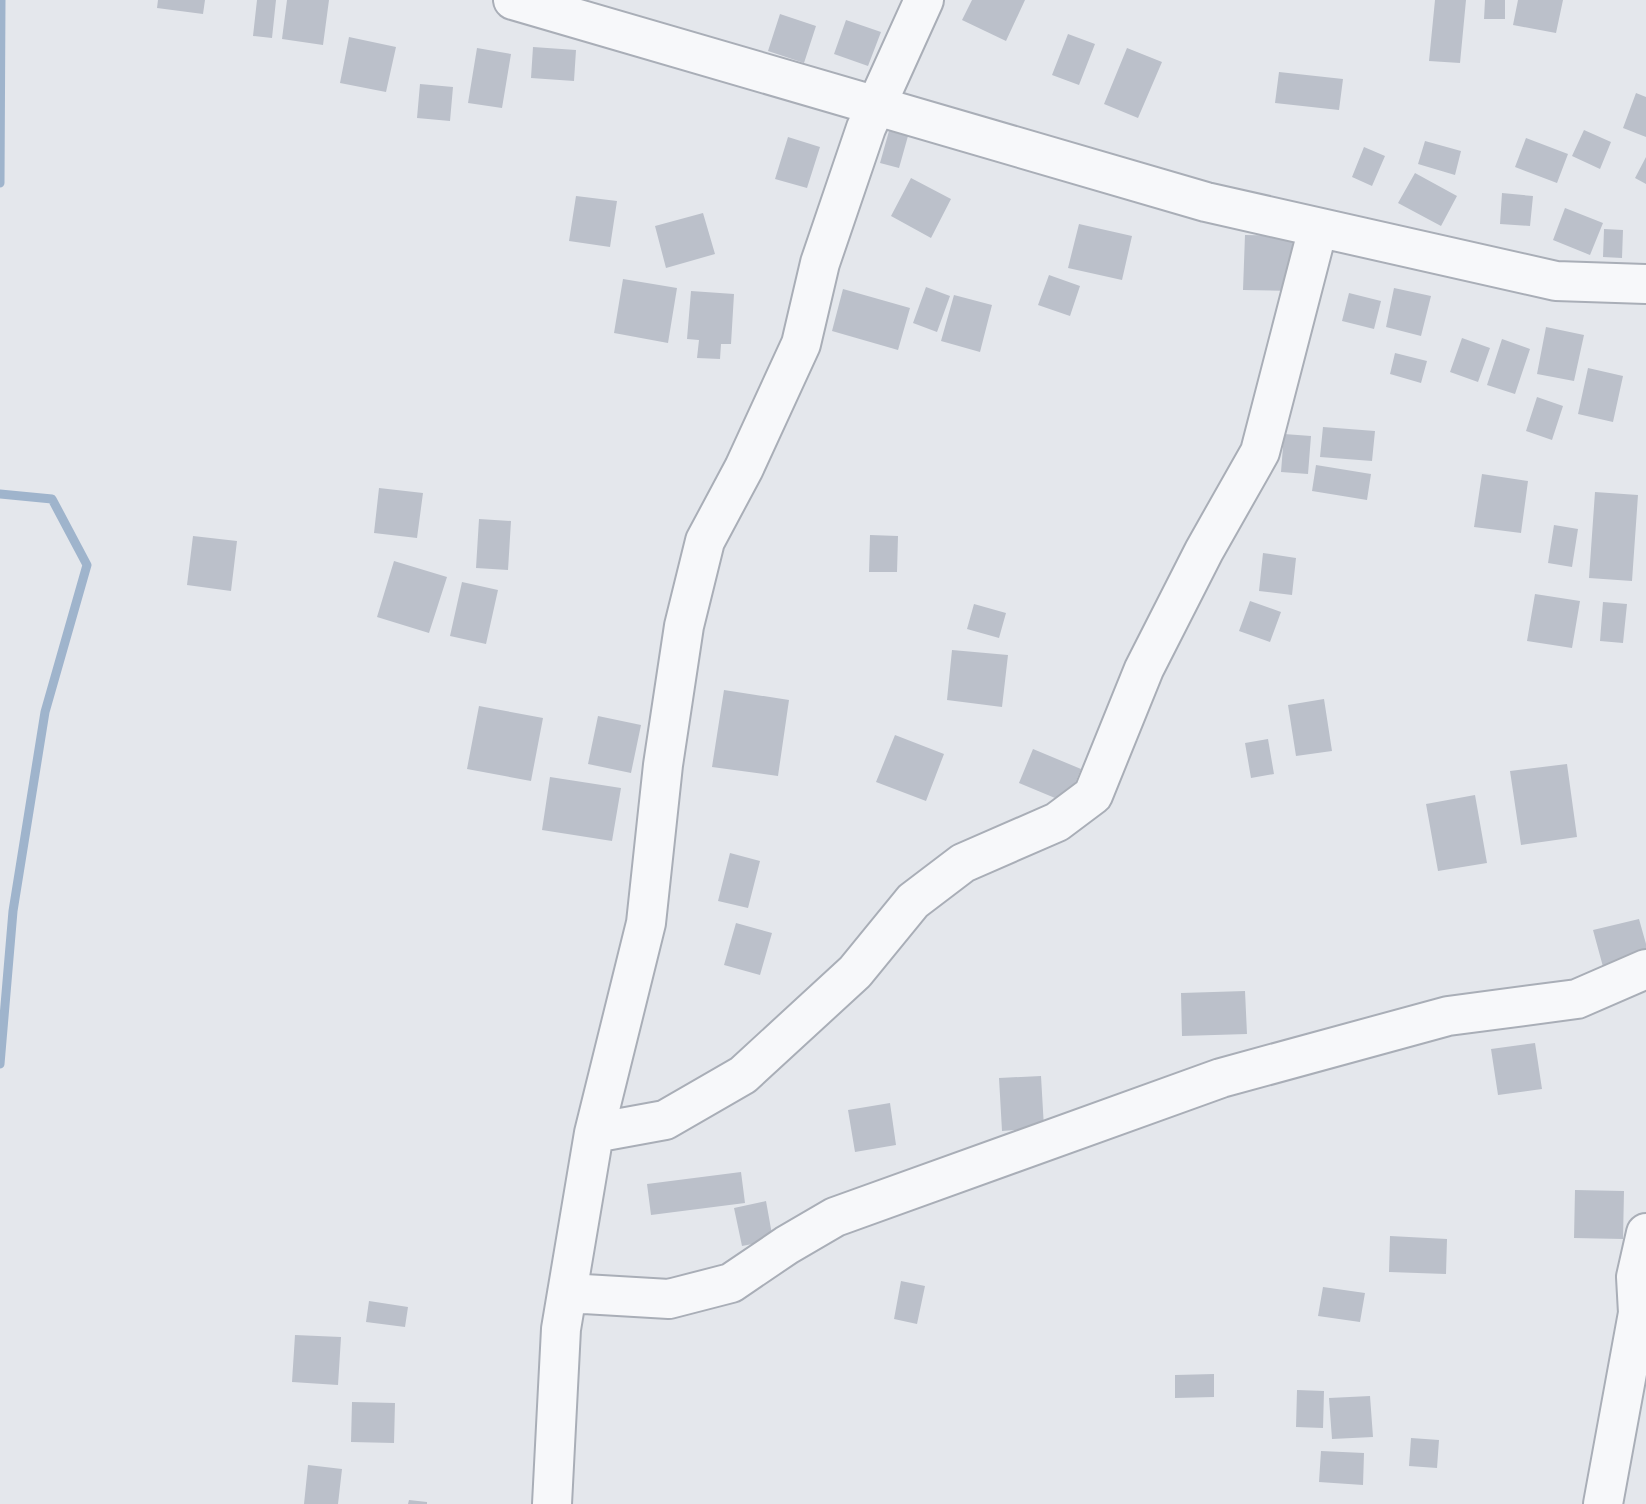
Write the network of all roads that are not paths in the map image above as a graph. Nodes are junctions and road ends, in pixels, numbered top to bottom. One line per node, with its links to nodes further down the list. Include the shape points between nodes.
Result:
1 (513, 0): 3 (street)
2 (924, 0): 3 (street)
3 (876, 106): 4 (street, via 1206,202); 7 (street, via 820,263 800,344 705,541 684,626 646,923)
4 (1318, 228): 5 (street, via 1556,281); 7 (street, via 1261,452 1144,669 1093,795 1057,822 963,863 912,901 855,972 743,1075 665,1120)
5 (1646, 284)
6 (1646, 969): 9 (street, via 1577,999 1448,1016 1221,1078 835,1217 731,1283 669,1299)
7 (594, 1133): 9 (street)
8 (1646, 1233): 10 (street, via 1636,1277)
9 (567, 1293): 11 (street)
10 (1642, 1317): 12 (street)
11 (552, 1504)
12 (1603, 1504)

